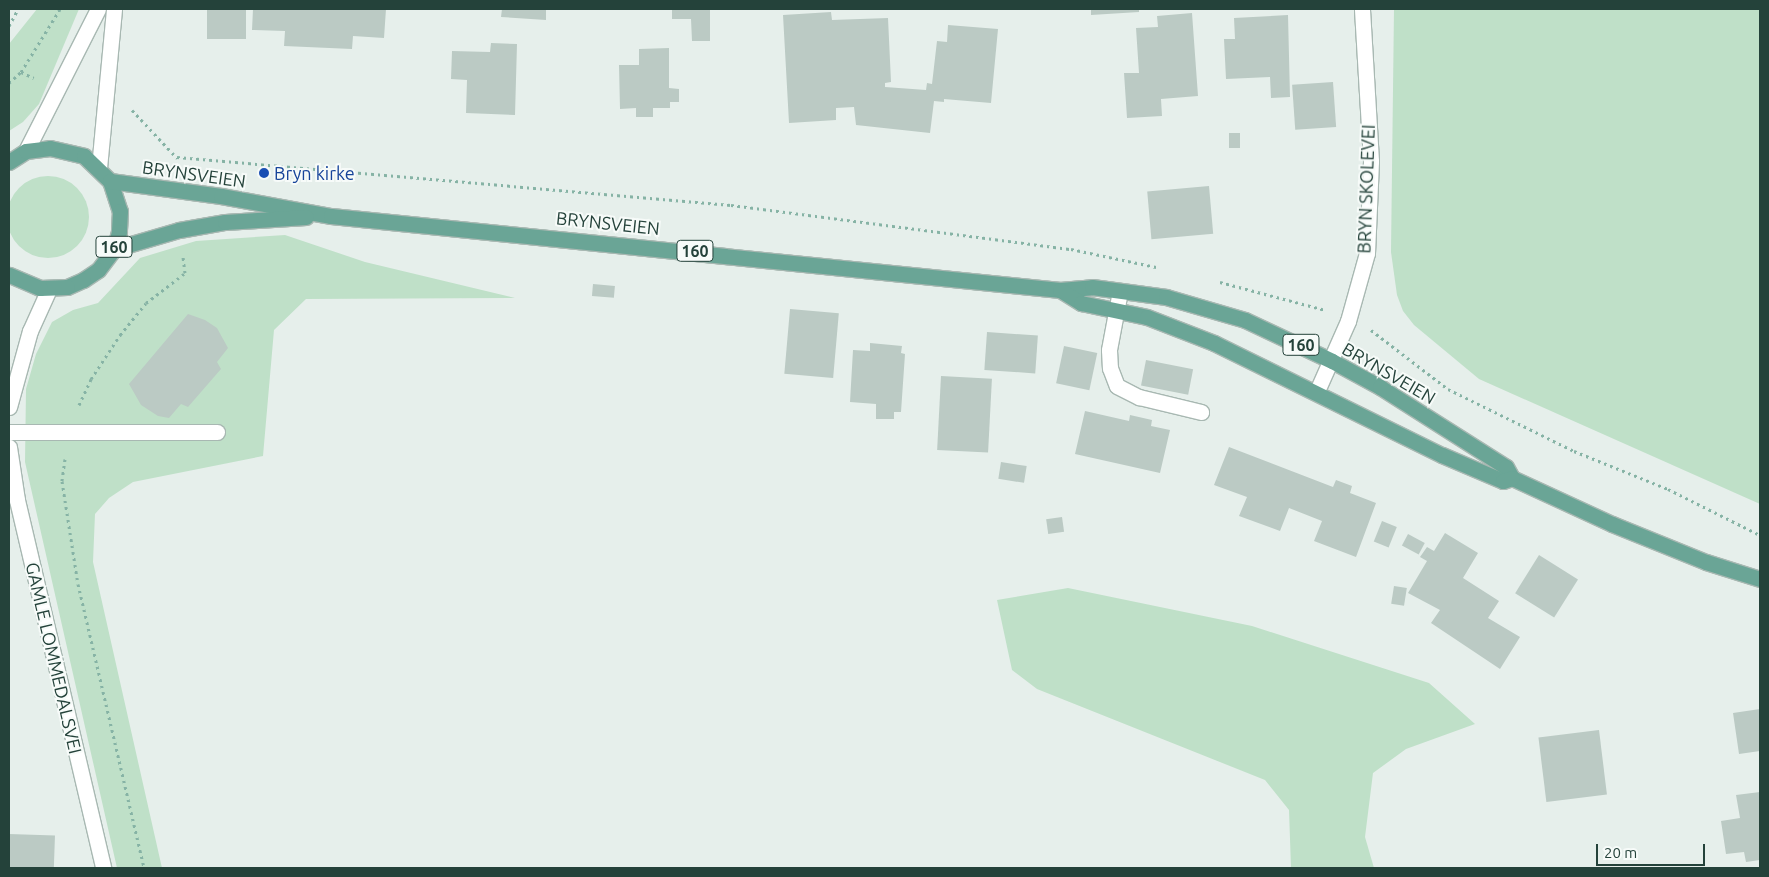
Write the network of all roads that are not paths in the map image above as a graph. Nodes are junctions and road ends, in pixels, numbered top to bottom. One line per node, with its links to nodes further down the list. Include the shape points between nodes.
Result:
1 (98, 9): 4 (street)
2 (114, 9): 6 (street)
3 (1362, 9): 15 (street, BRYN SKOLEVEI, via 1371,161 1367,253 1348,321)
4 (26, 151): 5 (main road, 160); 6 (main road, 160, via 66,150 84,156)
5 (9, 162)
6 (99, 168): 7 (main road, 160)
7 (110, 181): 8 (main road, BRYNSVEIEN / 160); 9 (main road, 160, via 120,211)
8 (331, 216): 9 (main road, BRYNSVEIEN / 160, via 225,222 179,230); 12 (main road, BRYNSVEIEN / 160)
9 (114, 249): 11 (main road, 160, via 98,270 83,280 67,287)
10 (9, 275): 11 (main road, 160, via 28,285)
11 (49, 289): 17 (street, via 30,332)
12 (1060, 290): 13 (main road, BRYNSVEIEN / 160, via 1092,287); 14 (main road, BRYNSVEIEN / 160, via 1081,303)
13 (1120, 290): 14 (street); 15 (main road, BRYNSVEIEN / 160, via 1215,309 1280,334)
14 (1117, 310): 16 (main road, BRYNSVEIEN / 160, via 1148,317 1214,343); 18 (street, via 1109,350 1110,368 1117,386 1139,397)
15 (1332, 361): 16 (street, BRYN SKOLEVEI); 22 (main road, BRYNSVEIEN / 160, via 1380,387 1506,467)
16 (1317, 391): 22 (main road, BRYNSVEIEN / 160, via 1477,470 1502,481)
17 (9, 407)
18 (1201, 412)
19 (9, 432): 20 (street)
20 (218, 432)
21 (9, 447): 24 (street, GAMLE LOMMEDALSVEI, via 17,500)
22 (1512, 478): 23 (main road, BRYNSVEIEN / 160, via 1612,524 1706,562)
23 (1760, 579)
24 (103, 868)

